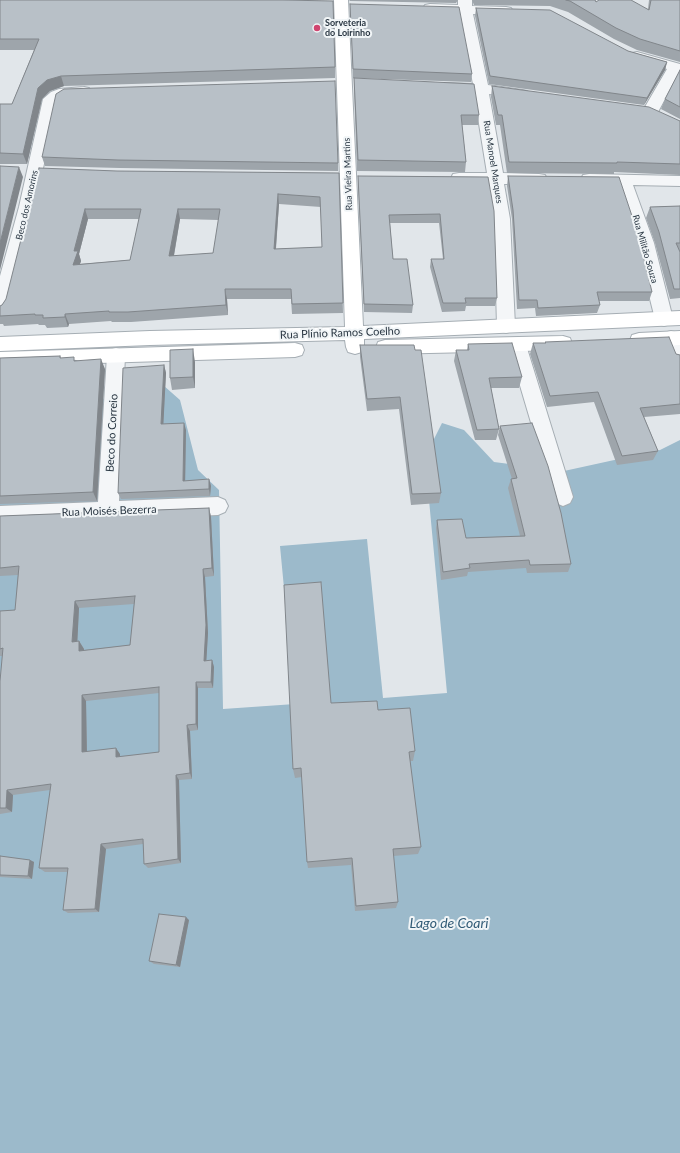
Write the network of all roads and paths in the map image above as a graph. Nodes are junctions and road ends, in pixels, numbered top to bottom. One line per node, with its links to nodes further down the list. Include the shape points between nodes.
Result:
1 (341, 5): 8 (main road, Rua Vieira Martins)
2 (465, 5): 3 (street); 4 (street); 10 (street, Rua Manoel Marques)
3 (418, 8)
4 (519, 11)
5 (625, 52): 6 (street)
6 (677, 63): 13 (street)
7 (329, 83): 8 (street)
8 (353, 83): 22 (main road, Rua Vieira Martins, via 348,177)
9 (433, 87): 10 (street)
10 (481, 89): 12 (street); 15 (street, Rua Manoel Marques)
11 (99, 90): 18 (street, Beco dos Amorins, via 64,92 50,99 27,206)
12 (536, 96)
13 (650, 113)
14 (441, 178): 15 (street)
15 (495, 178): 16 (street); 20 (street, Rua Manoel Marques, via 502,219)
16 (623, 180): 17 (street); 19 (street, Rua Militão Souza)
17 (680, 181)
18 (0, 309)
19 (672, 319): 20 (main road, Rua Plínio Ramos Coelho)
20 (506, 326): 22 (main road, Rua Plínio Ramos Coelho)
21 (675, 338): 23 (main road); 28 (street)
22 (354, 340): 25 (main road, Rua Plínio Ramos Coelho, via 150,338); 26 (main road, Rua Plínio Ramos Coelho); 27 (main road, Rua Plínio Ramos Coelho)
23 (624, 340)
24 (578, 342): 26 (main road, Rua Plínio Ramos Coelho)
25 (0, 344)
26 (516, 345): 30 (street)
27 (116, 355): 29 (main road, Rua Plínio Ramos Coelho); 32 (street, Beco do Correio)
28 (680, 359)
29 (0, 360)
30 (563, 497)
31 (218, 506): 32 (street, Rua Moisés Bezerra)
32 (108, 511): 33 (street, Rua Moisés Bezerra)
33 (0, 515)

